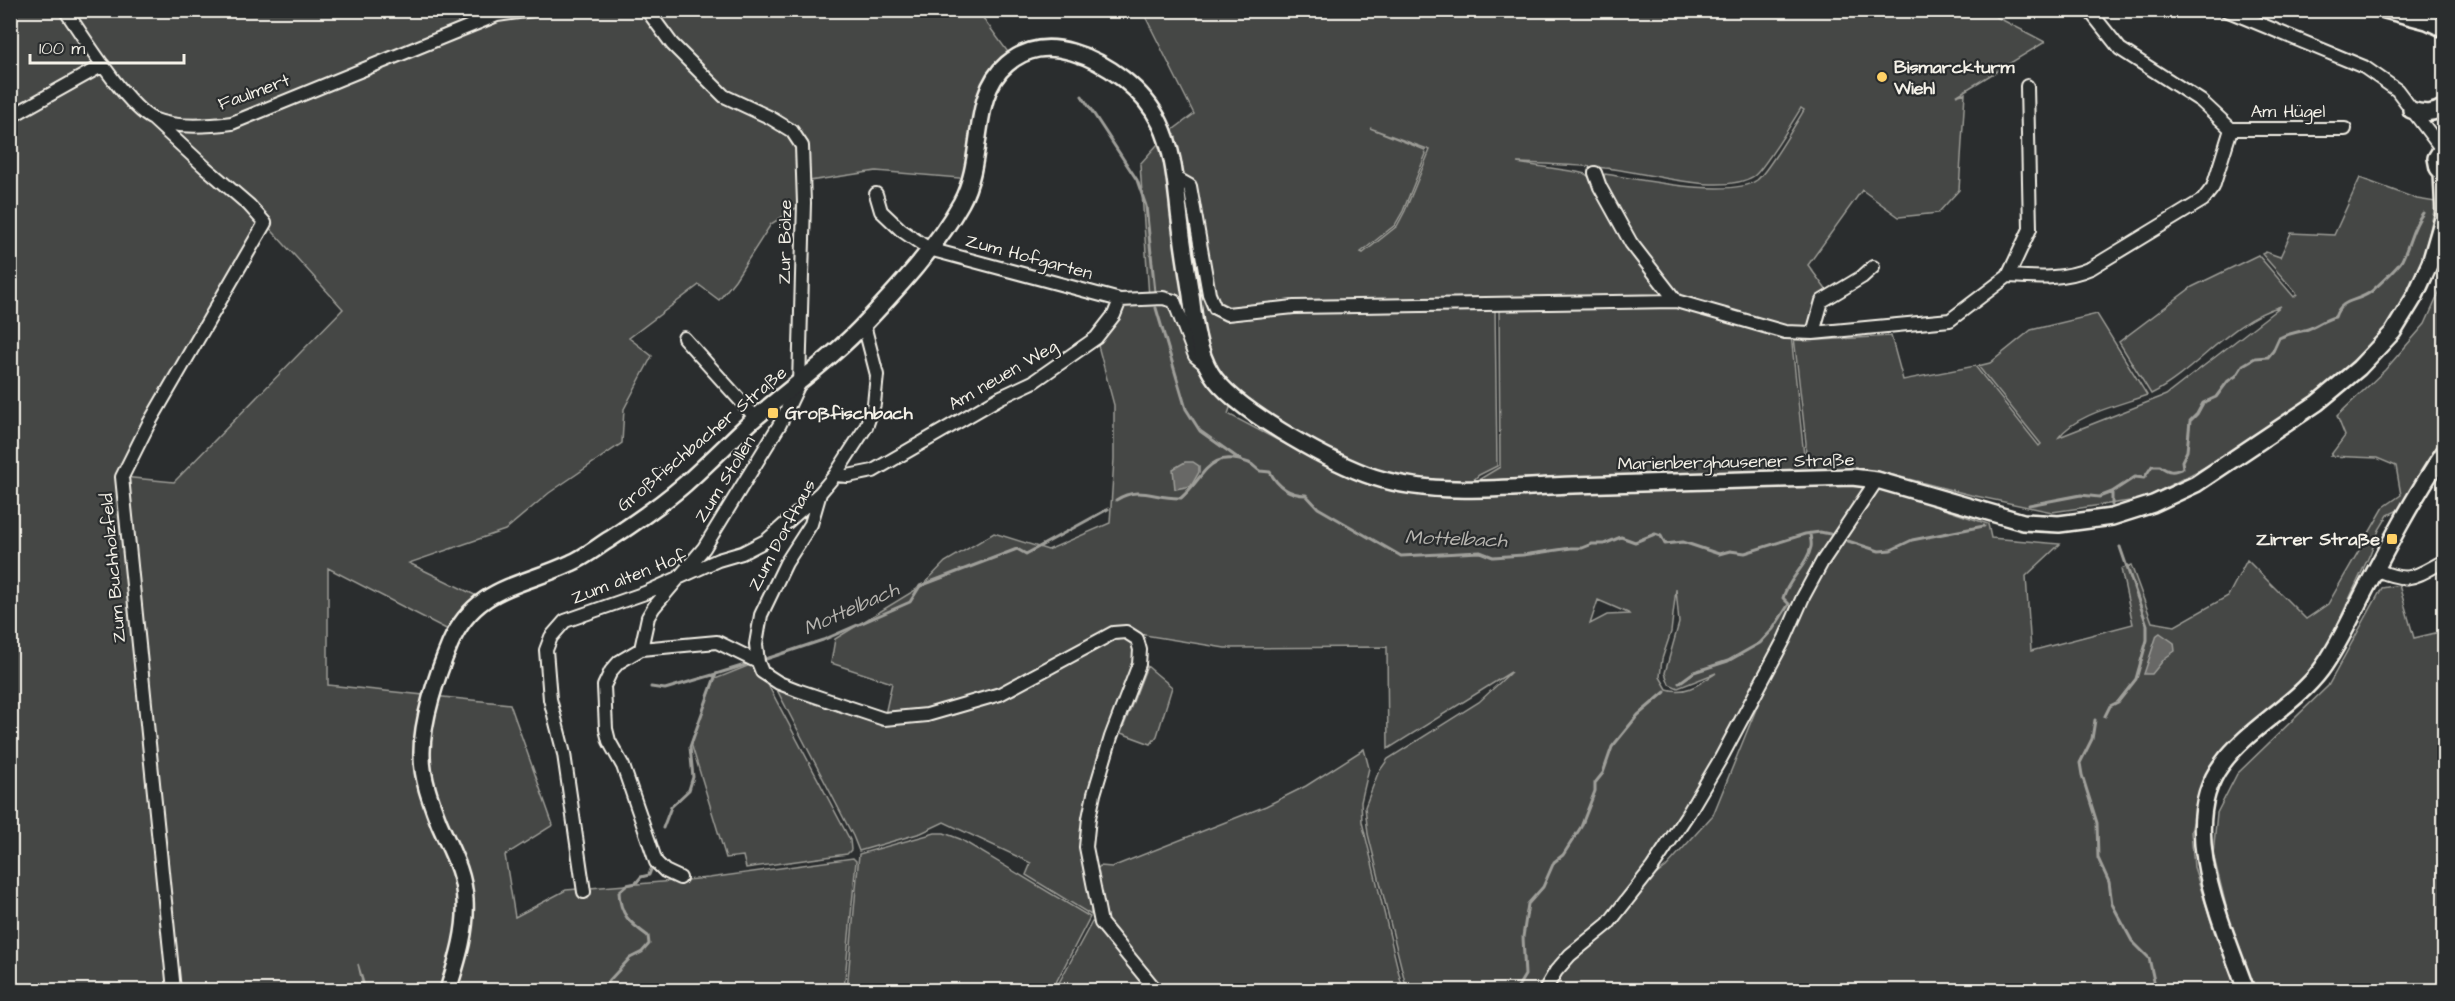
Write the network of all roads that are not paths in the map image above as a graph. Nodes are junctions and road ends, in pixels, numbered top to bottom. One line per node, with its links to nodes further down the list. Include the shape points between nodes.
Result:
1 (65, 10): 8 (street)
2 (533, 10): 13 (street, Faulmert, via 497,15 232,123 199,127)
3 (647, 10): 31 (street, Zur Bölze, via 672,44 724,96 792,131 802,146)
4 (2089, 10): 14 (street, via 2120,49 2201,101)
5 (2226, 10): 11 (street, via 2364,67 2397,90)
6 (2385, 10): 7 (main road)
7 (2445, 29)
8 (103, 65): 12 (street); 13 (street)
9 (2027, 86): 24 (street, via 2030,229)
10 (2445, 107): 11 (main road, via 2435,113)
11 (2411, 111): 16 (street)
12 (10, 117)
13 (153, 119): 44 (street, Zum Buchholzfeld, via 265,223 122,477)
14 (2231, 129): 15 (street, Am Hügel); 24 (street, via 2213,187 2202,200 2075,275)
15 (2345, 129)
16 (2443, 146): 18 (main road, Marienberghausener Straße, via 2436,158)
17 (1595, 173): 26 (street, via 1631,243)
18 (2443, 174): 21 (main road, Marienberghausener Straße)
19 (1176, 178): 22 (main road, Großfischbacher Straße, via 1159,120 1136,91 1105,65 1072,52 1027,50 996,72 984,96 975,167 965,196); 26 (street, via 1190,186 1209,294 1215,308 1227,314 1294,307); 30 (main road, Großfischbacher Straße, via 1195,323)
20 (876, 194): 22 (street, via 880,211)
21 (2444, 214): 35 (main road, Marienberghausener Straße, via 2430,263 2393,332 2359,368 2317,403 2186,489 2112,517 2059,524 2023,522)
22 (929, 249): 25 (street, Zum Hofgarten); 27 (main road, Großfischbacher Straße)
23 (1872, 267): 28 (street, via 1822,301)
24 (2008, 276): 28 (street, via 1950,320)
25 (1120, 300): 30 (street, via 1174,301 1195,356); 34 (street, Am neuen Weg, via 1096,338 1033,382 873,471)
26 (1676, 301): 28 (street, via 1785,332)
27 (864, 325): 31 (main road, Großfischbacher Straße); 34 (street, Zum Dorfhaus, via 877,375 874,404 866,427)
28 (1813, 333)
29 (684, 338): 32 (street)
30 (1206, 364): 35 (main road, Marienberghausener Straße, via 1221,387 1247,409 1365,474 1405,485 1479,488 1852,477)
31 (799, 384): 32 (main road, Großfischbacher Straße); 39 (street, Zum Stollen, via 775,434 704,548)
32 (756, 418): 45 (main road, Großfischbacher Straße, via 682,486 630,526 578,560 483,599 466,616 451,643 432,697 422,757 425,783 462,876 465,897 463,938)
33 (2445, 452): 38 (main road)
34 (835, 475): 36 (street, Zum Dorfhaus)
35 (1877, 480): 47 (street, via 1822,562 1775,658 1689,812 1608,924 1570,955)
36 (820, 493): 39 (street, Zum alten Hof, via 767,540); 41 (street, Zum Dorfhaus, via 811,524 786,563 761,615 756,644)
37 (2445, 561): 38 (street, via 2408,579)
38 (2377, 570): 48 (main road, via 2321,669 2298,695 2221,764 2205,802 2203,854 2226,938)
39 (680, 578): 40 (street, Zum Stollen, via 648,617); 43 (street, Zum alten Hof, via 565,621 546,650 550,699 564,754)
40 (641, 649): 41 (street, via 717,642); 42 (street, via 610,671 604,686 606,729 656,862 665,872)
41 (758, 662): 46 (street, via 762,672 779,683 884,719 927,716 1000,694 1113,633 1126,633 1137,639 1139,664 1094,794 1086,847 1101,923)
42 (680, 878)
43 (584, 892)
44 (174, 990)
45 (448, 990)
46 (1156, 990)
47 (1545, 990)
48 (2246, 990)

